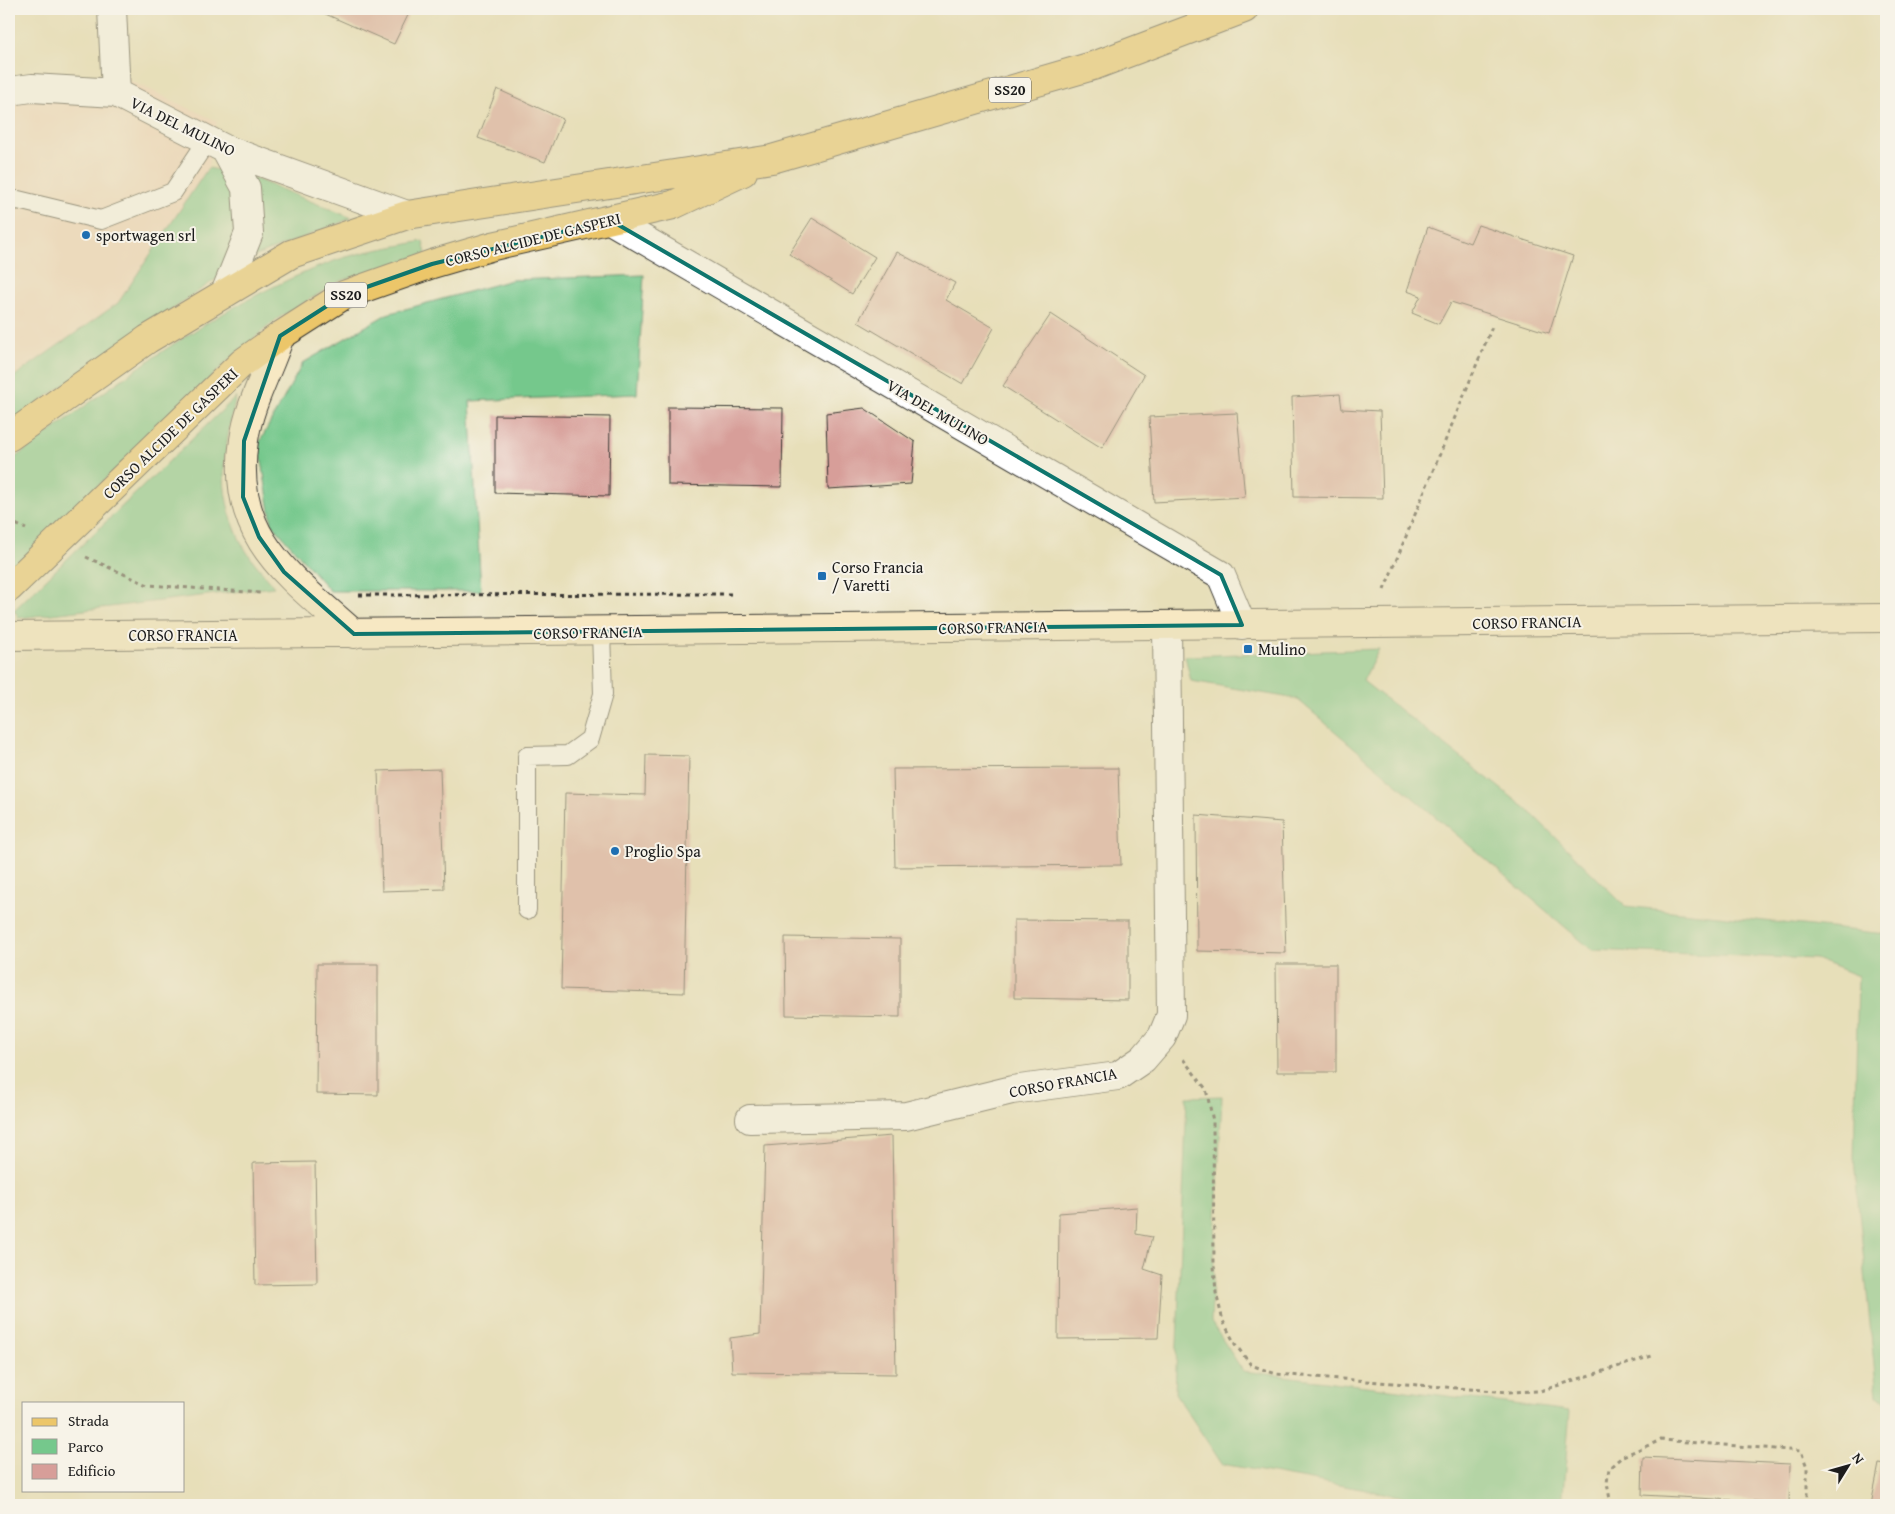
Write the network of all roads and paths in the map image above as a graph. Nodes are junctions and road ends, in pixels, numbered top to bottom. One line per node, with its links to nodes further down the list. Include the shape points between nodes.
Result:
1 (112, 9): 4 (street)
2 (1244, 9): 6 (main road, CORSO ALCIDE DE GASPERI / SS20, via 1096,66)
3 (9, 91): 4 (street, VIA DEL MULINO, via 32,88)
4 (116, 93): 5 (street, VIA DEL MULINO)
5 (216, 145): 7 (lane, via 173,192 102,220 18,200); 8 (street, VIA DEL MULINO); 10 (street, via 246,188 249,233)
6 (772, 159): 8 (main road, CORSO ALCIDE DE GASPERI / SS20); 9 (main road, CORSO ALCIDE DE GASPERI / SS20, via 673,205)
7 (9, 202)
8 (407, 215): 10 (main road, CORSO ALCIDE DE GASPERI / SS20, via 291,254)
9 (610, 220): 12 (main road, CORSO ALCIDE DE GASPERI / SS20, via 500,244 344,295); 22 (street, VIA DEL MULINO, via 1221,575)
10 (225, 293): 13 (main road, CORSO ALCIDE DE GASPERI / SS20, via 148,339)
11 (1492, 327): 17 (path, via 1383,592)
12 (280, 336): 15 (main road, CORSO ALCIDE DE GASPERI / SS20, via 242,364); 19 (main road, via 252,409 244,441 243,497 259,537 284,572)
13 (9, 437)
14 (9, 521): 15 (path)
15 (56, 544): 16 (main road, CORSO ALCIDE DE GASPERI / SS20); 19 (path, via 148,585)
16 (9, 588)
17 (1393, 592)
18 (740, 594): 19 (path)
19 (311, 596): 24 (main road)
20 (1886, 618): 22 (main road, CORSO FRANCIA)
21 (1168, 625): 22 (main road, CORSO FRANCIA); 23 (main road, CORSO FRANCIA); 27 (street, CORSO FRANCIA, via 1170,1015)
22 (1242, 625)
23 (601, 632): 24 (main road, CORSO FRANCIA); 26 (lane, via 602,694 590,739 568,755 527,756)
24 (354, 634): 25 (main road, CORSO FRANCIA)
25 (9, 636)
26 (527, 910)
27 (1162, 1037): 28 (street, CORSO FRANCIA, via 1143,1059 1118,1076 1012,1090 906,1116); 29 (path, via 1206,1089 1213,1122 1216,1293 1223,1320 1251,1365 1276,1374 1509,1392 1540,1391)
28 (750, 1119)
29 (1655, 1355)
30 (1611, 1505): 31 (path, via 1607,1482 1609,1468 1623,1456 1661,1440 1802,1451 1807,1467)
31 (1807, 1505)

